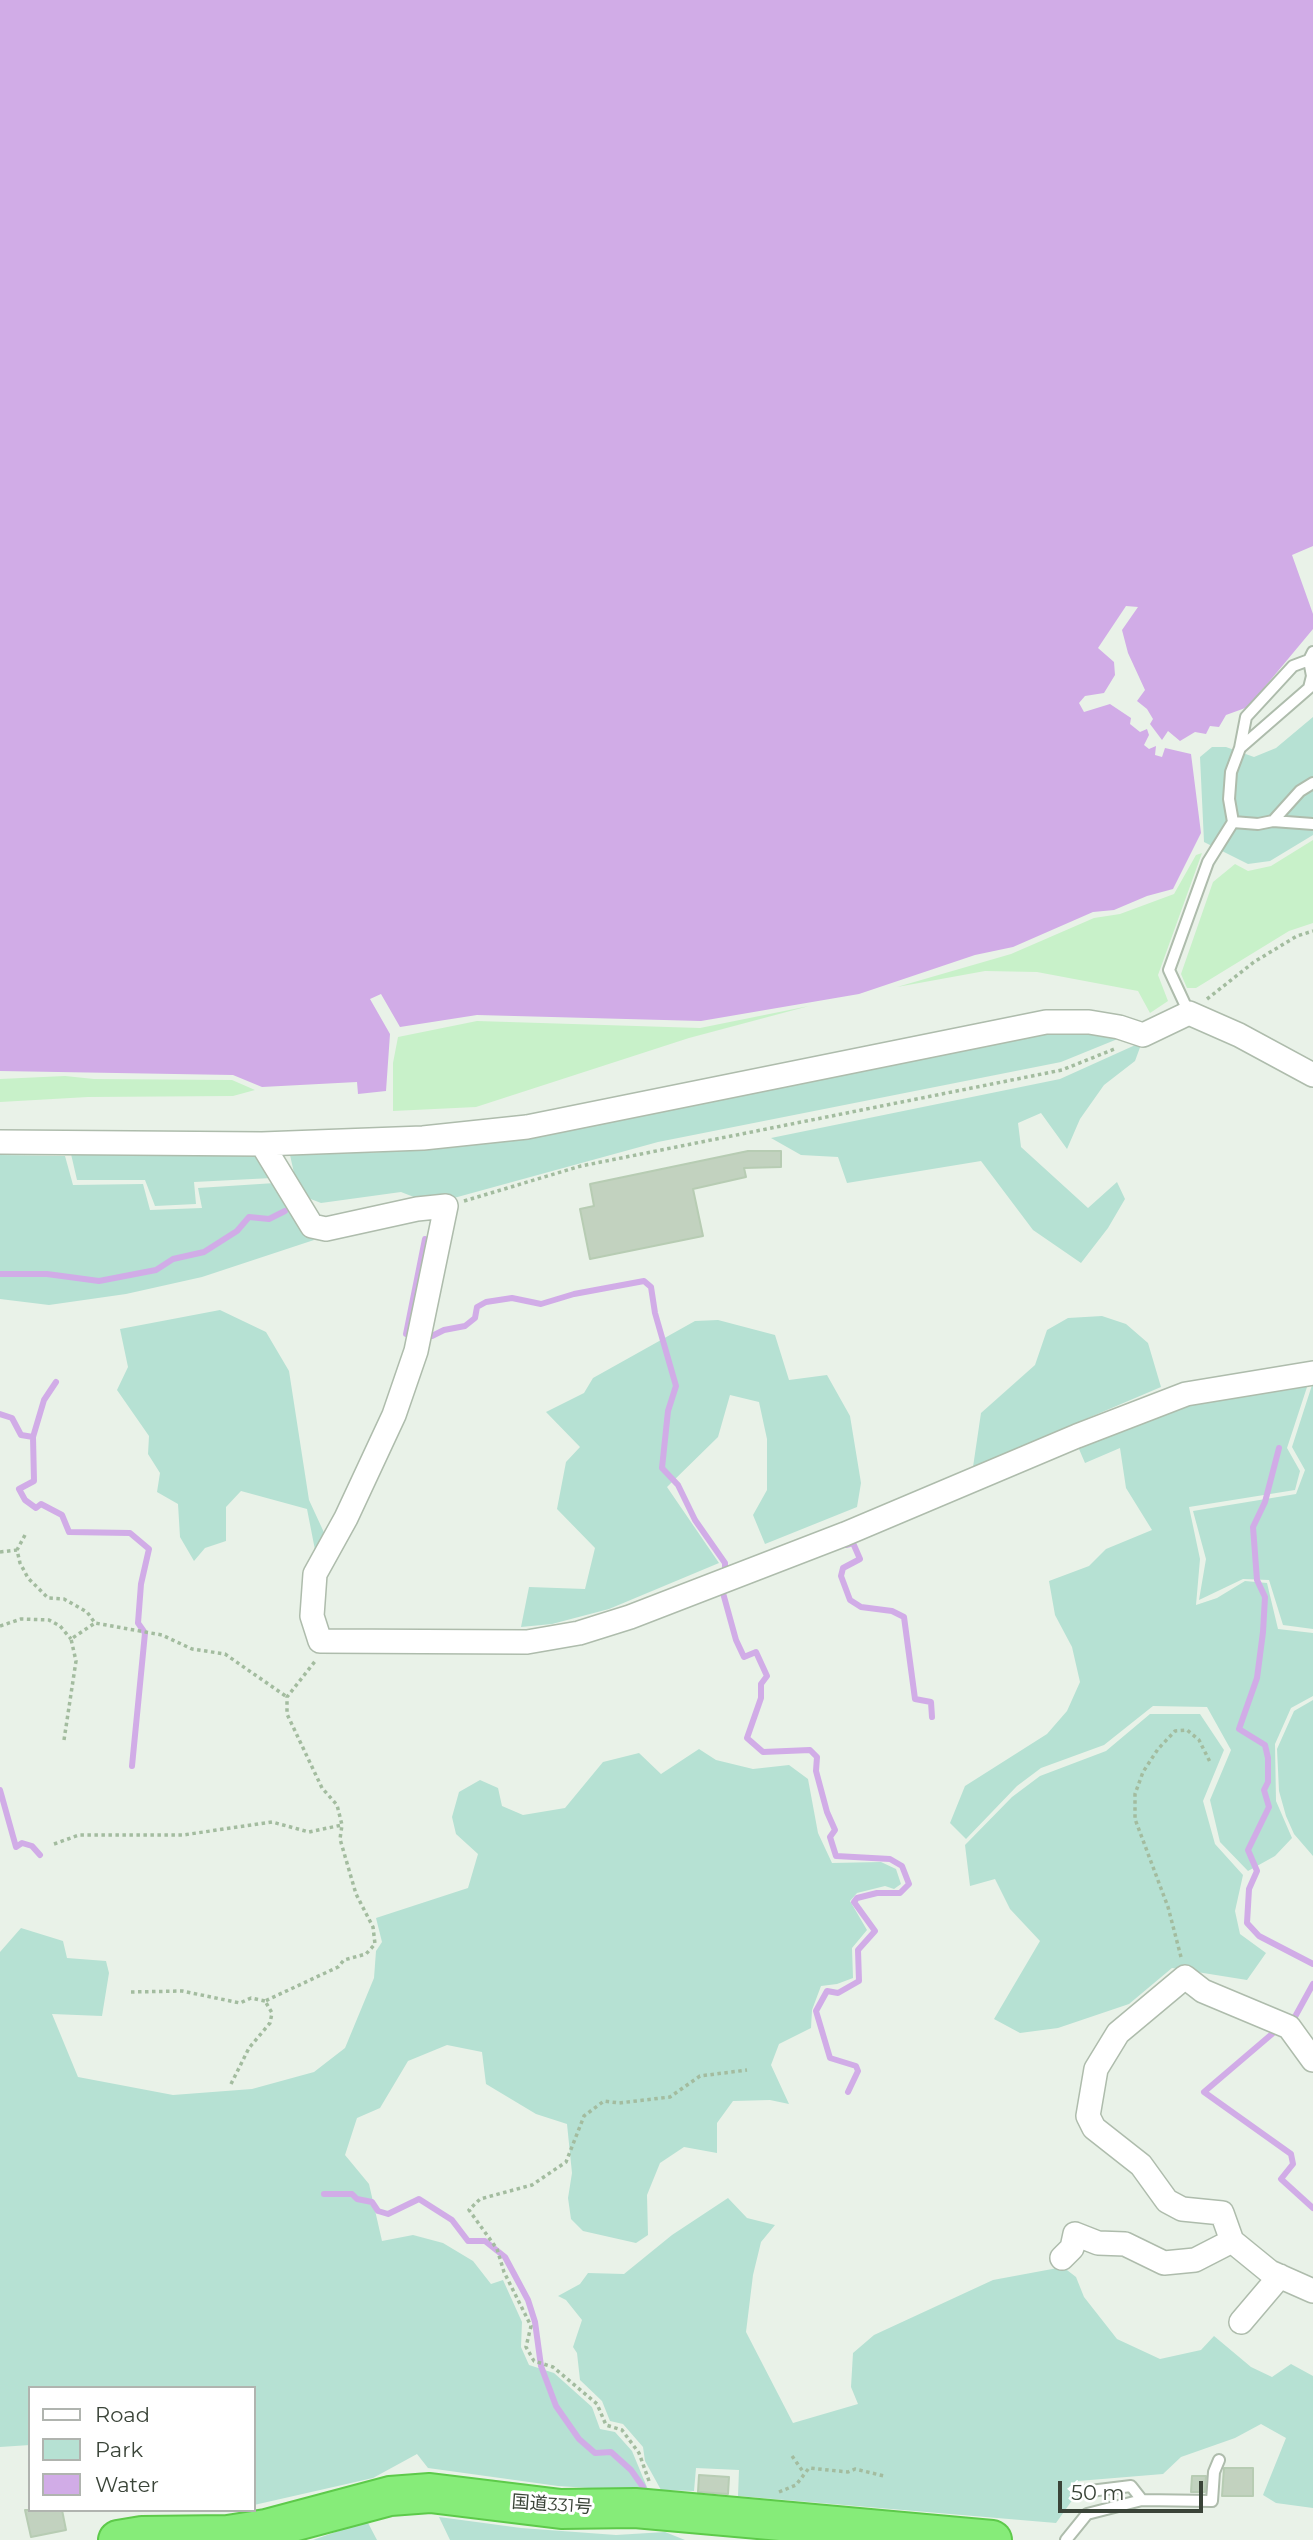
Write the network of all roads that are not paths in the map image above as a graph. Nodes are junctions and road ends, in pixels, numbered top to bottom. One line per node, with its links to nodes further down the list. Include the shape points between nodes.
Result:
1 (1311, 656): 2 (lane, via 1293,666 1246,717); 2 (lane, via 1309,688)
2 (1240, 748): 4 (lane, via 1231,772)
3 (1313, 783): 5 (lane)
4 (1233, 821): 5 (lane); 7 (lane, via 1208,862 1169,970)
5 (1273, 821): 6 (lane)
6 (1313, 824)
7 (1189, 1013): 8 (street); 10 (street, via 1143,1035 1089,1022 1046,1022 527,1126 423,1139)
8 (1313, 1075)
9 (0, 1142): 10 (street)
10 (262, 1144): 11 (street, via 312,1226 326,1229 446,1206 416,1352 403,1390 346,1518 315,1574 312,1616 320,1641 527,1642 579,1633 845,1534 1186,1394)
11 (1313, 1373)
12 (1313, 2060): 13 (street, via 1289,2027 1203,1991 1185,1977 1118,2033 1096,2069 1088,2116 1094,2128 1141,2165 1167,2201 1182,2209 1222,2213)
13 (1232, 2241): 14 (street, via 1195,2260 1164,2263 1125,2244 1098,2243 1075,2234 1072,2248); 15 (street)
14 (1062, 2258)
15 (1280, 2276): 16 (street); 17 (street)
16 (1313, 2291)
17 (1241, 2322)
18 (1219, 2460): 20 (lane, via 1212,2501)
19 (1082, 2492): 20 (lane, via 1131,2486)
20 (1142, 2500): 23 (lane, via 1087,2514)
21 (118, 2540): 22 (highway, 国道331号, via 228,2535 390,2496 430,2493 561,2509 664,2511)
22 (992, 2540)
23 (1066, 2540)

